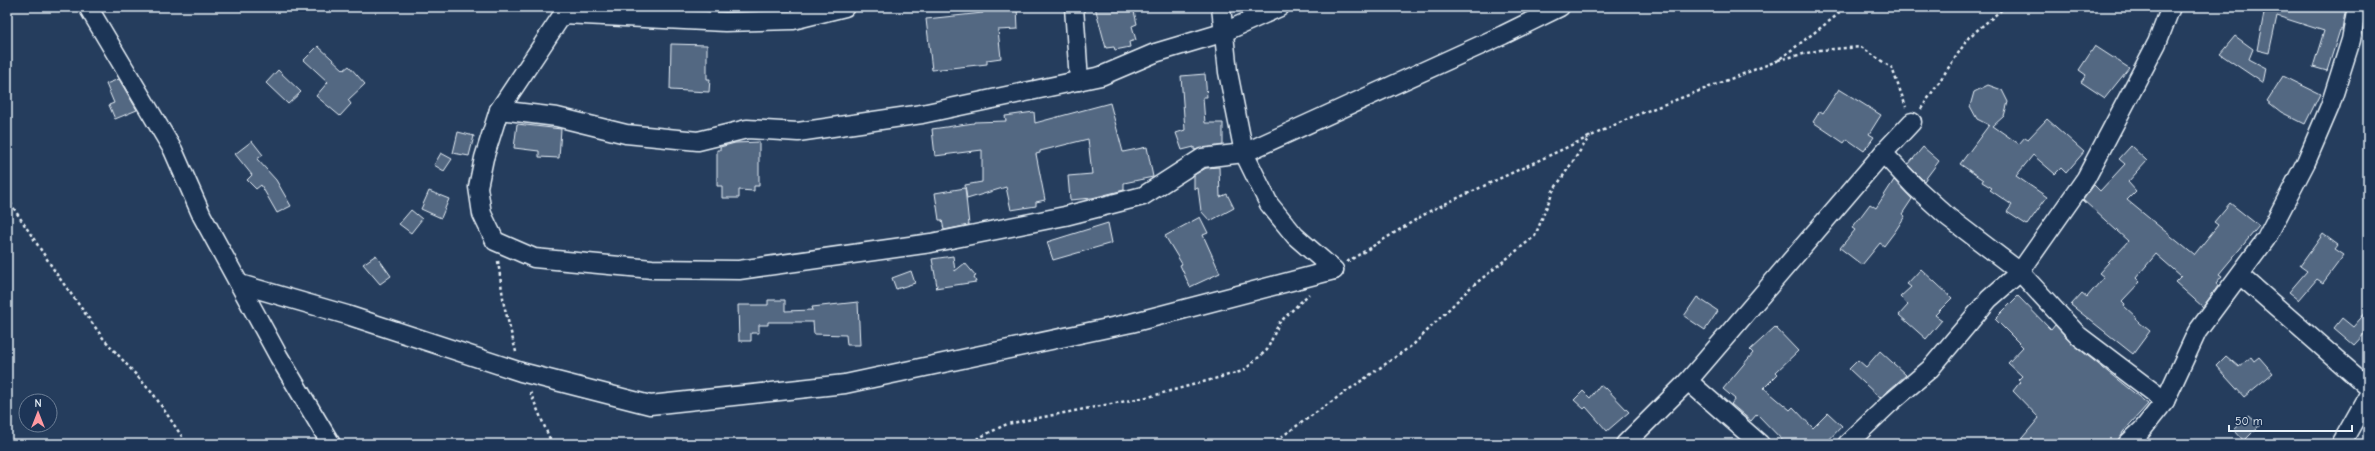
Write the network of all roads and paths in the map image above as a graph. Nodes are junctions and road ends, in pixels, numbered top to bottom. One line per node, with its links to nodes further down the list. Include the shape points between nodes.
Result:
1 (88, 7): 25 (street, via 173,150 202,216)
2 (845, 7): 11 (street, via 793,20 725,22)
3 (1074, 7): 14 (street)
4 (1222, 7): 12 (street)
5 (1280, 7): 12 (street)
6 (1560, 7): 18 (street)
7 (1844, 7): 13 (path)
8 (2005, 7): 16 (path, via 1969,37)
9 (2171, 7): 23 (street, via 2158,43 2086,178)
10 (2358, 7): 24 (street, via 2351,40 2330,106 2306,162 2266,239)
11 (564, 11): 15 (street)
12 (1222, 33): 14 (street, via 1155,53 1101,76); 18 (street)
13 (1777, 61): 16 (path, via 1820,50 1861,47 1892,68); 17 (path, via 1634,116)
14 (1079, 81): 15 (street, via 922,114 798,132 747,129 698,141 626,134 557,117)
15 (499, 110): 21 (street, via 478,187 482,214)
16 (1912, 122): 19 (street)
17 (1590, 136): 22 (path, via 1430,211); 36 (path, via 1553,191 1535,236 1470,288 1414,344)
18 (1244, 153): 21 (street, via 1202,158 1143,196 1066,216 931,243 739,270 652,269 534,258); 22 (street, via 1269,204 1295,236)
19 (1883, 153): 23 (street, via 1948,217); 28 (street)
20 (7, 198): 32 (path, via 58,276 103,338 154,395)
21 (495, 241): 27 (path, via 504,305)
22 (1334, 270): 27 (street, via 1131,323 845,384 650,406)
23 (2020, 272): 31 (street, via 2079,336); 39 (street, via 1989,299 1930,369)
24 (2240, 275): 29 (street); 31 (street, via 2197,332)
25 (240, 284): 27 (street); 33 (street, via 279,357)
26 (1312, 291): 35 (path, via 1279,323 1267,350 1243,371 1152,396 1007,424)
27 (521, 372): 34 (path)
28 (1688, 381): 37 (street); 38 (street)
29 (2368, 387)
30 (2368, 396): 41 (street)
31 (2165, 401): 40 (street)
32 (187, 444)
33 (331, 444)
34 (552, 444)
35 (966, 444)
36 (1271, 444)
37 (1625, 444)
38 (1760, 444)
39 (1847, 444)
40 (2127, 444)
41 (2341, 444)

